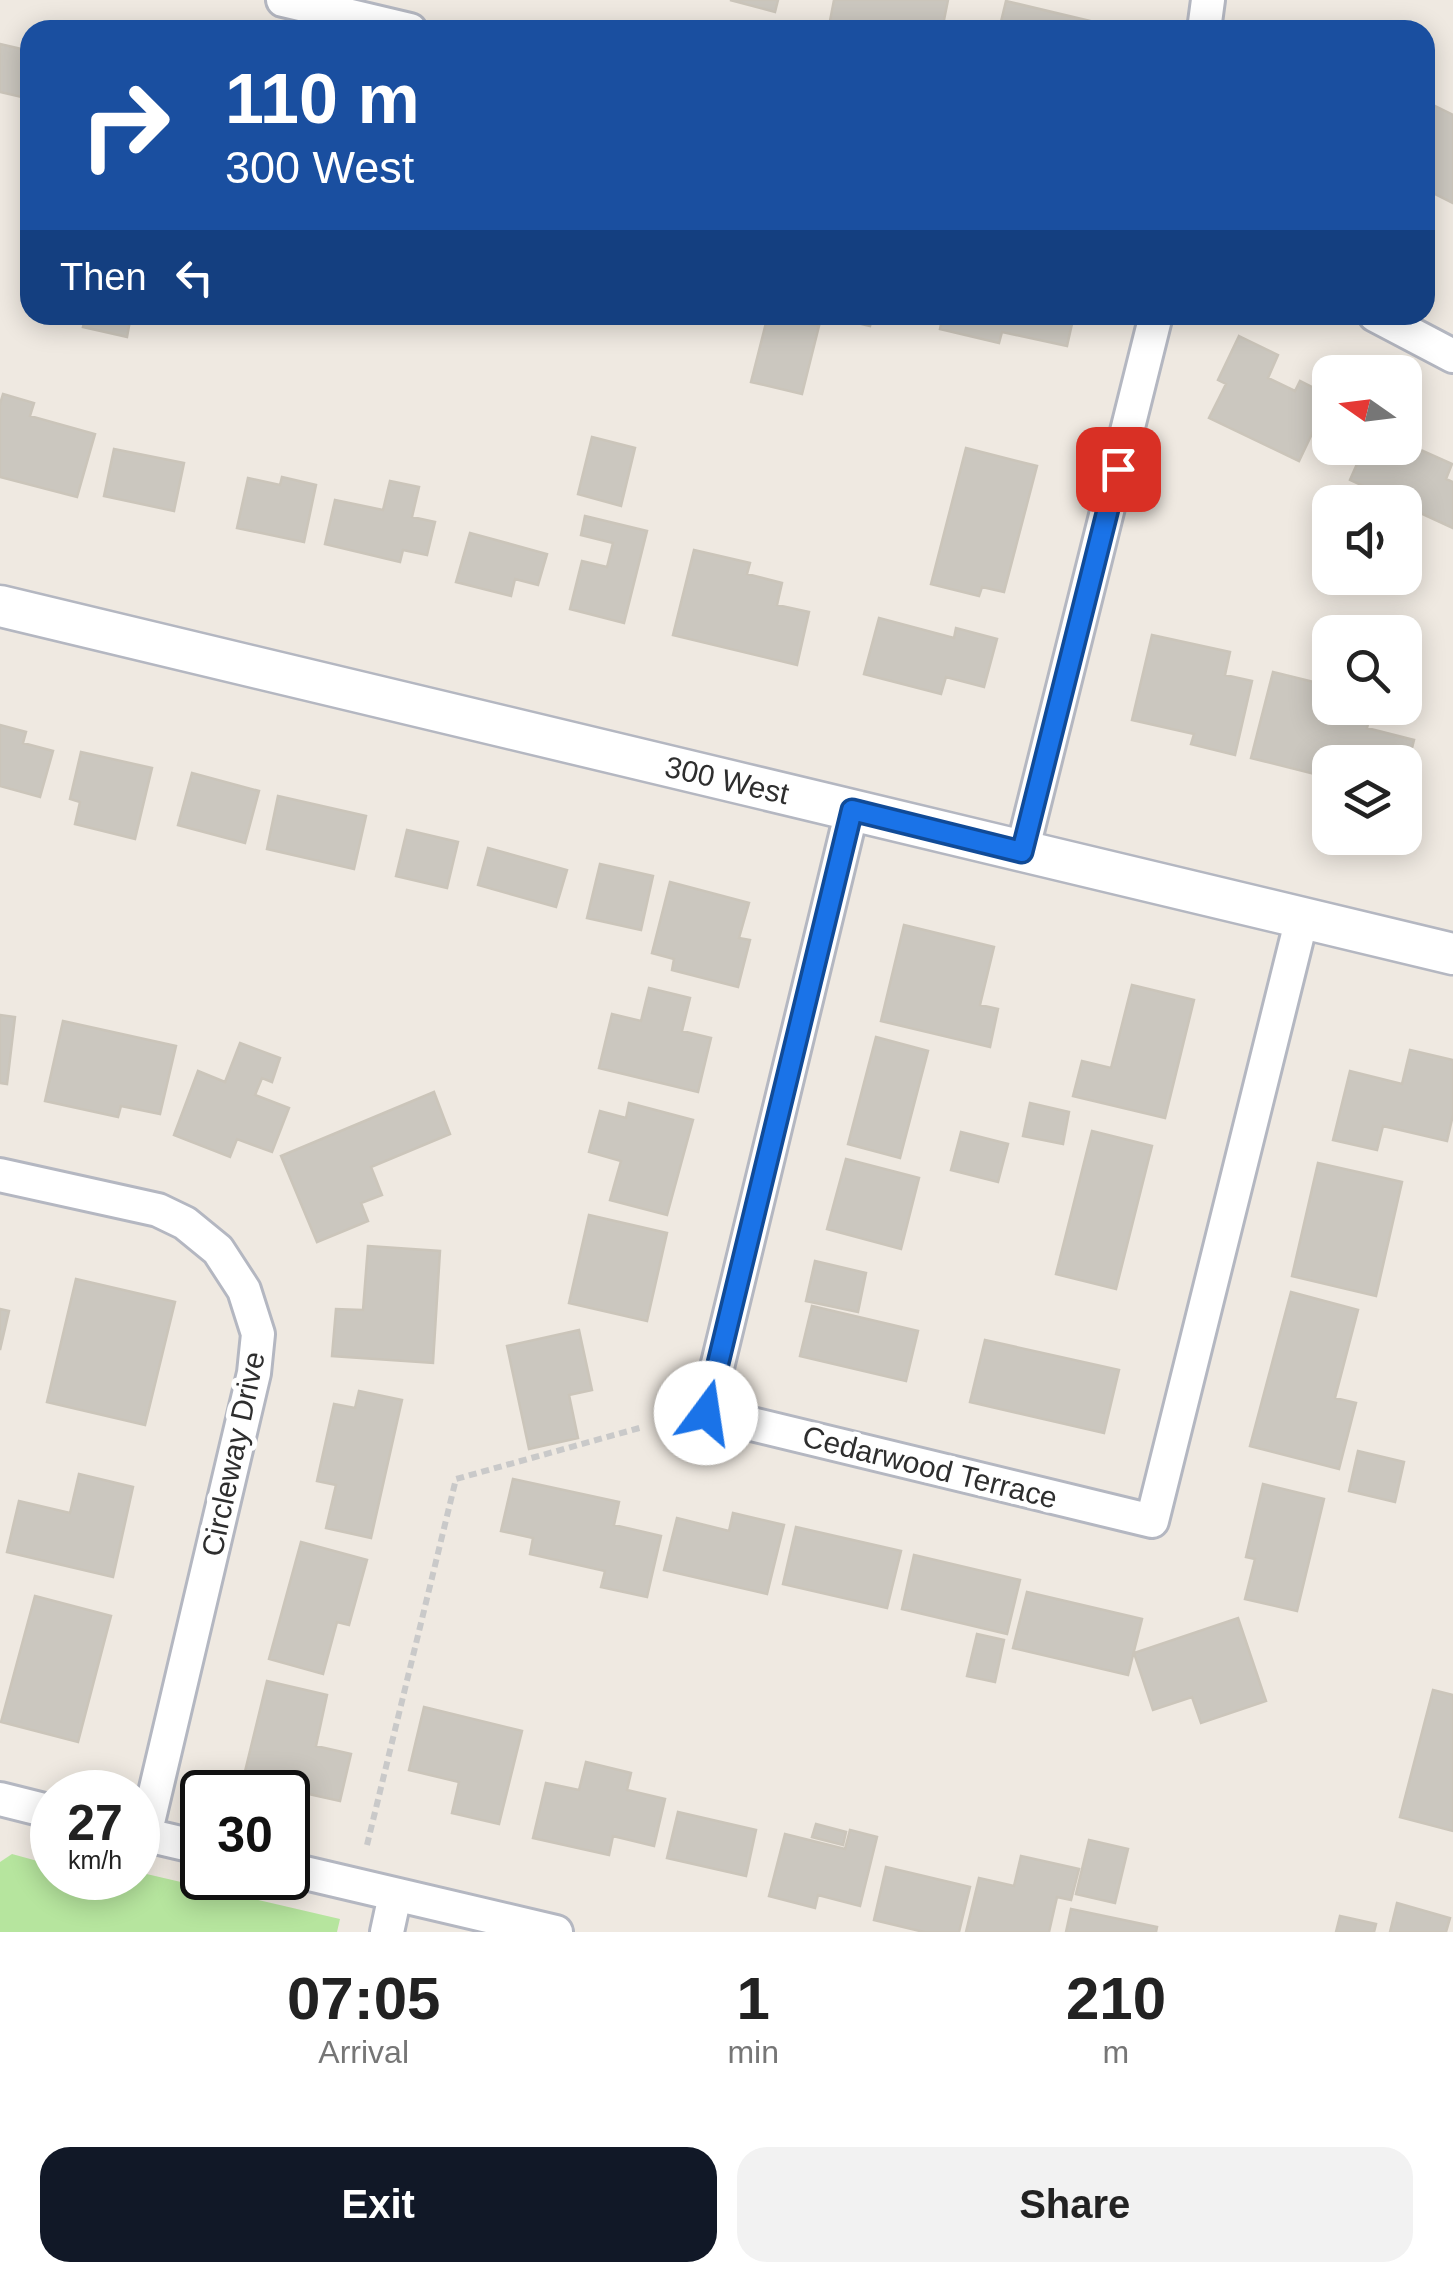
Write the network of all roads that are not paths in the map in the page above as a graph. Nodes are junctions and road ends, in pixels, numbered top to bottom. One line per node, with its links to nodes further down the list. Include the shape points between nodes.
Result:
1 (283, 0): 2 (street)
2 (368, 20)
3 (1154, 325): 8 (street)
4 (1394, 325): 5 (street)
5 (1453, 356)
6 (0, 606): 7 (street, 300 West)
7 (852, 810): 8 (street, 300 West); 9 (street, Cedarwood Terrace, via 706,1413 1152,1521)
8 (1022, 852): 9 (street, 300 West)
9 (1302, 918): 10 (street, 300 West)
10 (1453, 954)
11 (0, 1176): 12 (street, Circleway Drive, via 158,1210 186,1223 218,1250 244,1290 258,1334)
12 (157, 1770)
13 (0, 1799): 14 (street)
14 (30, 1806)
15 (310, 1874): 16 (street)
16 (395, 1894): 17 (street); 18 (street)
17 (387, 1932)
18 (556, 1932)

